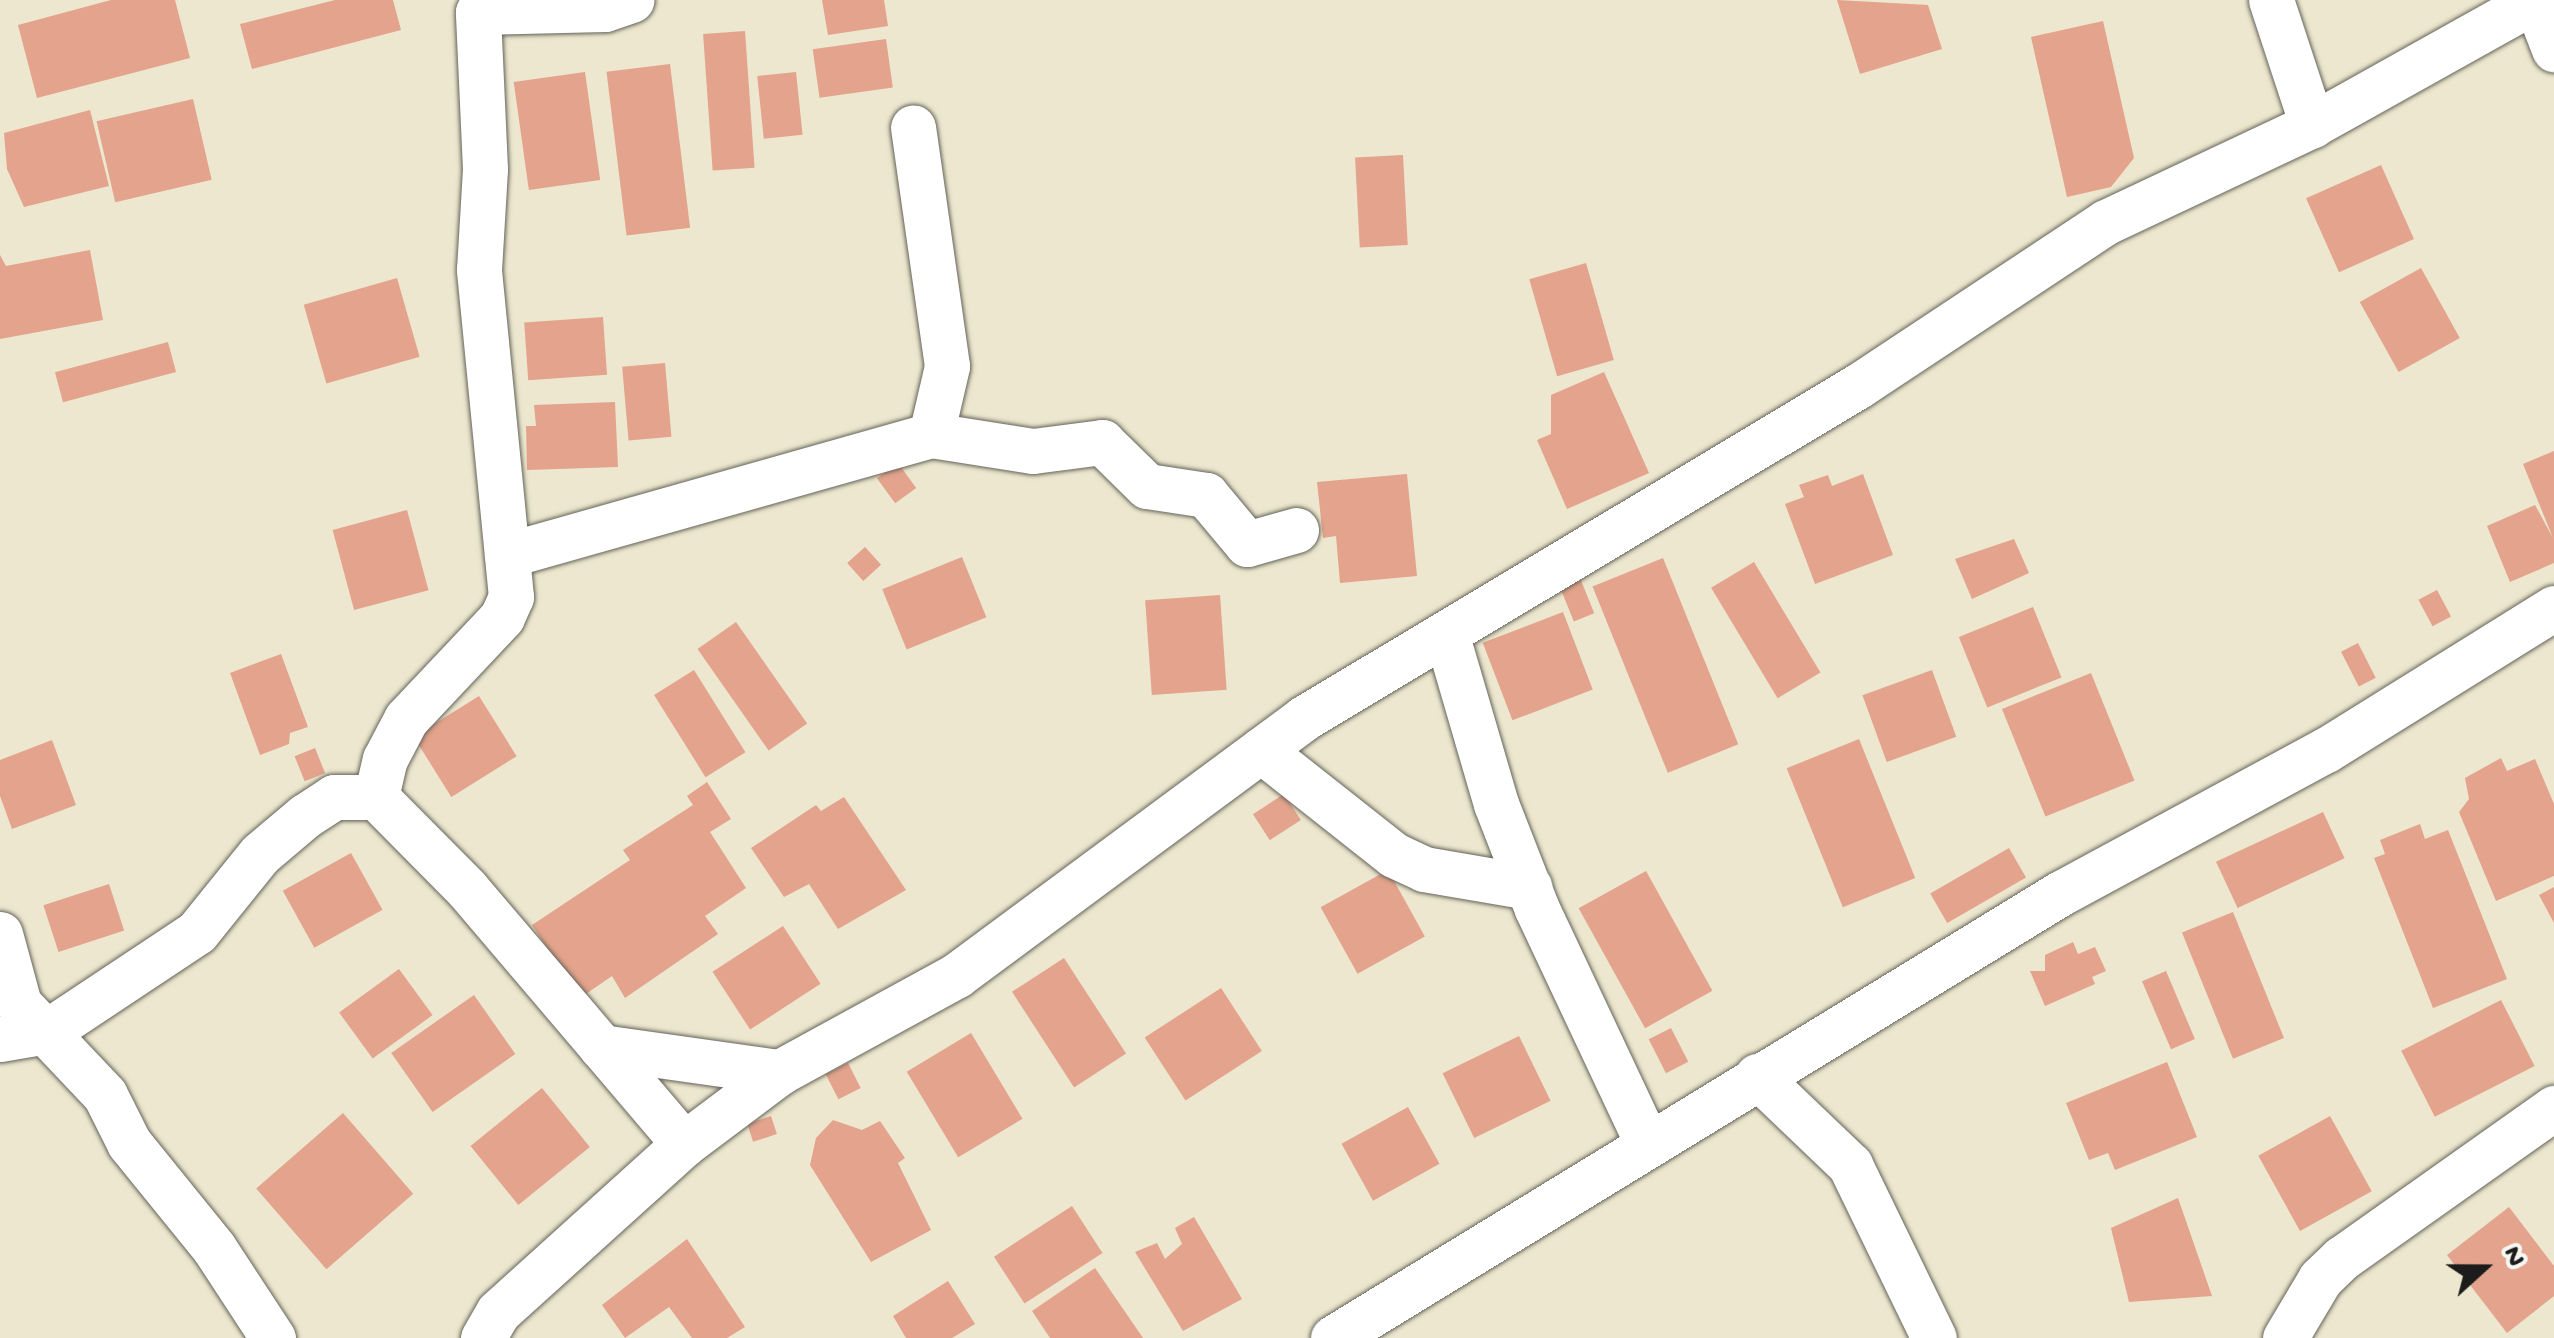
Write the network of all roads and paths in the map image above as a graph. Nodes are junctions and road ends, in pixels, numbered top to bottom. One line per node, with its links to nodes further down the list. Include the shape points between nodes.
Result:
1 (631, 0): 4 (street, via 605,8)
2 (2270, 0): 6 (street)
3 (2534, 0): 5 (street); 6 (street)
4 (478, 6): 10 (street, via 486,169 479,270)
5 (2554, 49)
6 (2312, 125): 12 (street, via 2106,222 1858,386)
7 (913, 126): 8 (street, via 947,366)
8 (931, 435): 9 (street, via 1034,451 1102,442 1146,486 1206,495 1247,544); 10 (street)
9 (1296, 530)
10 (507, 555): 14 (street, via 508,608 406,719 384,759)
11 (2547, 624): 21 (street, via 2061,893)
12 (1446, 633): 13 (street); 15 (street)
13 (1261, 750): 15 (street, via 1394,856 1424,870); 20 (street, via 956,975)
14 (376, 797): 17 (street, via 334,797 304,816 260,854 197,932); 19 (street, via 467,889)
15 (1528, 887): 23 (street)
16 (0, 934): 17 (street, via 19,1004)
17 (48, 1032): 18 (street); 25 (street, via 105,1096 129,1143 214,1248)
18 (0, 1040)
19 (601, 1047): 20 (street); 24 (street)
20 (780, 1072): 24 (street)
21 (1757, 1076): 23 (street); 28 (street, via 1850,1165)
22 (2554, 1108): 29 (street, via 2342,1258 2320,1279)
23 (1646, 1141): 27 (street)
24 (684, 1144): 26 (street, via 498,1312)
25 (273, 1338)
26 (482, 1338)
27 (1333, 1338)
28 (1934, 1338)
29 (2286, 1338)

